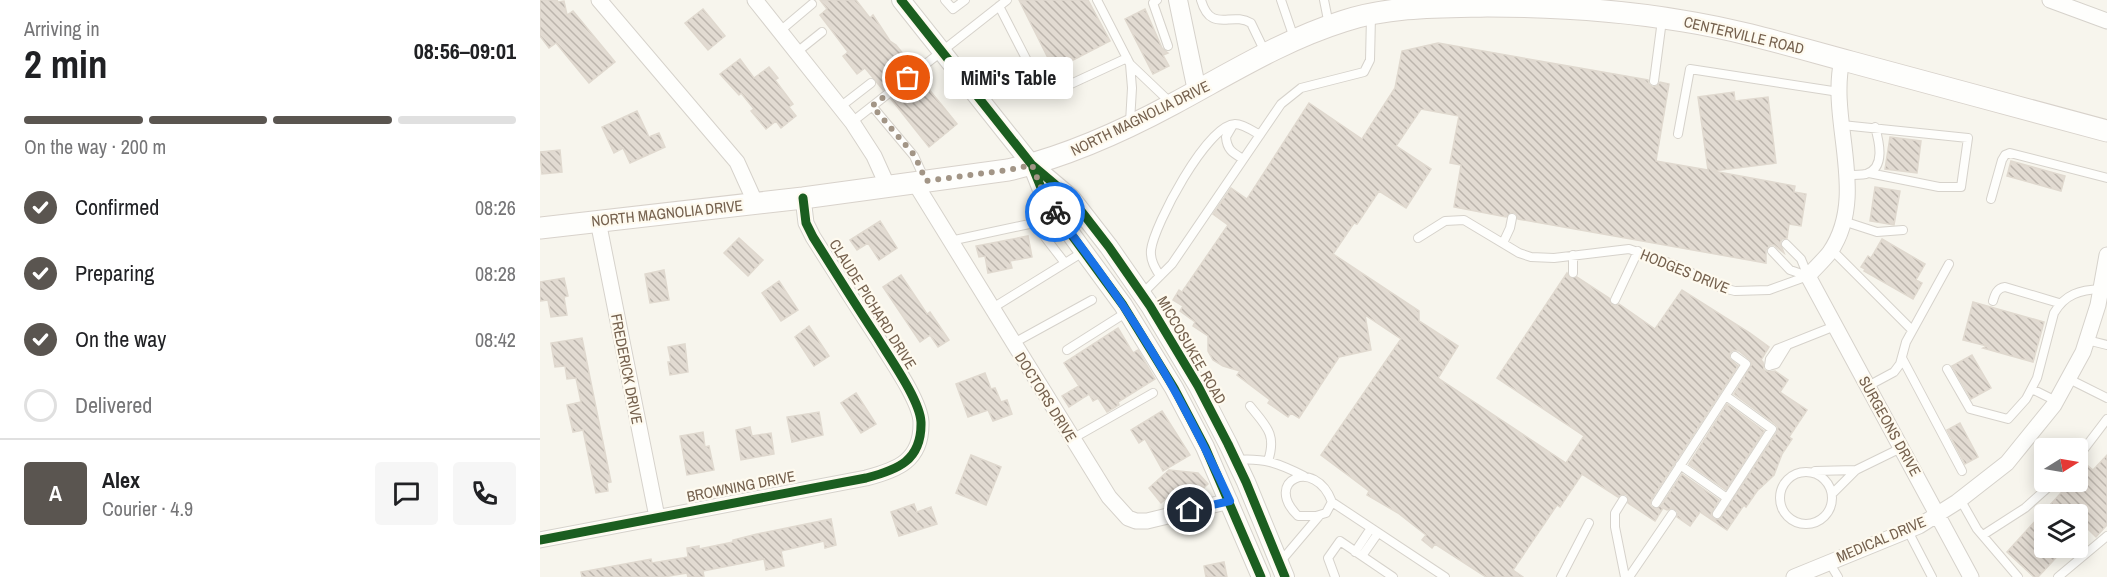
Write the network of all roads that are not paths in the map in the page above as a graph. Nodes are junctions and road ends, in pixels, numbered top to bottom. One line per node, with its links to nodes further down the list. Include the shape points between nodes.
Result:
1 (599, 0): 53 (street, via 737,162)
2 (901, 0): 25 (street, MICCOSUKEE ROAD)
3 (945, 0): 4 (lane, via 953,9)
4 (965, 0)
5 (1007, 0): 15 (lane)
6 (1097, 0): 28 (lane)
7 (1157, 0): 23 (lane, via 1153,3)
8 (1178, 0): 31 (street)
9 (1201, 0): 26 (lane, via 1211,17 1251,23)
10 (1281, 0): 22 (lane)
11 (1324, 0): 19 (lane)
12 (2050, 0): 18 (street)
13 (757, 1): 20 (street)
14 (812, 4): 20 (lane)
15 (999, 6): 25 (lane); 28 (lane, via 1037,80 1051,90)
16 (1369, 7): 17 (main road, CENTERVILLE ROAD, via 1516,7); 19 (main road, NORTH MAGNOLIA DRIVE); 43 (lane, via 1370,60 1364,72 1293,93)
17 (1662, 18): 27 (main road, CENTERVILLE ROAD, via 1726,29); 29 (lane)
18 (2107, 21)
19 (1329, 26): 22 (main road, NORTH MAGNOLIA DRIVE)
20 (780, 31): 24 (street)
21 (822, 32): 24 (lane)
22 (1295, 39): 26 (main road, NORTH MAGNOLIA DRIVE)
23 (1168, 46)
24 (797, 52): 35 (street)
25 (941, 52): 34 (lane); 45 (street, MICCOSUKEE ROAD)
26 (1265, 54): 31 (main road, NORTH MAGNOLIA DRIVE)
27 (1842, 60): 32 (street, HODGES DRIVE); 41 (main road, CENTERVILLE ROAD)
28 (1129, 61): 33 (lane); 38 (lane)
29 (1654, 81)
30 (871, 83): 35 (lane)
31 (1197, 91): 33 (main road, NORTH MAGNOLIA DRIVE)
32 (1839, 92): 39 (street, HODGES DRIVE); 42 (lane, via 1690,69)
33 (1173, 105): 38 (main road, NORTH MAGNOLIA DRIVE)
34 (872, 106): 36 (lane); 49 (lane, via 915,156)
35 (840, 107): 36 (street)
36 (852, 122): 50 (street)
37 (1235, 124): 43 (lane); 44 (lane, via 1226,142 1232,153); 72 (lane, via 1217,132 1209,141 1171,202 1151,253)
38 (1130, 125): 45 (main road, NORTH MAGNOLIA DRIVE)
39 (1842, 125): 40 (lane); 47 (street, HODGES DRIVE)
40 (1875, 127): 46 (lane, via 1879,159); 46 (lane, via 1968,138 1961,187)
41 (2107, 131)
42 (1678, 134)
43 (1260, 135): 44 (lane)
44 (1243, 159): 72 (lane)
45 (1032, 165): 49 (main road, NORTH MAGNOLIA DRIVE); 64 (street, MICCOSUKEE ROAD, via 1046,200); 75 (street, MICCOSUKEE ROAD, via 1071,198)
46 (1869, 173): 47 (lane)
47 (1847, 175): 56 (street, HODGES DRIVE)
48 (2107, 178): 52 (lane, via 2010,153 2002,160)
49 (920, 182): 50 (main road, NORTH MAGNOLIA DRIVE); 60 (street, DOCTORS DRIVE)
50 (888, 187): 51 (main road, NORTH MAGNOLIA DRIVE)
51 (803, 198): 53 (main road, NORTH MAGNOLIA DRIVE); 101 (street, CLAUDE PICHARD DRIVE, via 806,223 813,237 901,376 919,411)
52 (1991, 199)
53 (756, 204): 55 (main road, NORTH MAGNOLIA DRIVE)
54 (1512, 218): 61 (lane)
55 (598, 221): 57 (main road, NORTH MAGNOLIA DRIVE); 124 (street, FREDERICK DRIVE)
56 (1843, 221): 58 (lane, via 1877,232); 63 (street, HODGES DRIVE)
57 (540, 228)
58 (1903, 230)
59 (1418, 238): 61 (lane, HODGES DRIVE, via 1445,221 1464,220)
60 (950, 242): 69 (lane, via 1034,223); 80 (street, DOCTORS DRIVE)
61 (1503, 243): 67 (lane, HODGES DRIVE, via 1531,257)
62 (1786, 244): 73 (lane, via 1801,259)
63 (1832, 249): 73 (street, HODGES DRIVE); 83 (lane)
64 (1084, 251): 69 (lane); 81 (street, MICCOSUKEE ROAD)
65 (1638, 251): 67 (lane, HODGES DRIVE, via 1620,249); 73 (lane, HODGES DRIVE, via 1735,291 1769,290); 77 (lane)
66 (1772, 251): 73 (lane, via 1790,270)
67 (1573, 255): 71 (lane)
68 (2107, 255): 74 (street, MEDICAL DRIVE)
69 (1065, 263): 80 (lane)
70 (1949, 264): 83 (lane)
71 (1573, 273)
72 (1160, 276): 75 (lane)
73 (1808, 276): 82 (street, SURGEONS DRIVE)
74 (2104, 290): 79 (lane, via 2080,291); 84 (street, MEDICAL DRIVE)
75 (1142, 294): 105 (street, MICCOSUKEE ROAD, via 1198,387)
76 (1092, 300): 85 (lane)
77 (1614, 300)
78 (1993, 301): 79 (lane, via 1996,291 2006,287)
79 (2059, 303): 94 (lane)
80 (991, 309): 85 (street, DOCTORS DRIVE)
81 (1127, 312): 88 (lane); 117 (street, MICCOSUKEE ROAD, via 1174,388)
82 (1835, 326): 87 (lane); 93 (street, SURGEONS DRIVE)
83 (1912, 330): 90 (lane)
84 (2087, 340): 86 (lane); 92 (street, MEDICAL DRIVE)
85 (1012, 344): 102 (street, DOCTORS DRIVE)
86 (2107, 345)
87 (1787, 346)
88 (1067, 350)
89 (1735, 356): 96 (lane, via 1746,364)
90 (1902, 357): 93 (lane, via 1894,372); 110 (lane)
91 (1947, 369): 94 (lane, via 1970,409 2008,419)
92 (2069, 380): 97 (lane); 98 (street, MEDICAL DRIVE)
93 (1868, 386): 104 (street, SURGEONS DRIVE)
94 (2032, 389): 98 (lane)
95 (1153, 393): 102 (lane)
96 (1726, 396): 107 (lane); 114 (lane, via 1772,429)
97 (2107, 398)
98 (2056, 401): 115 (street, MEDICAL DRIVE, via 2007,463)
99 (1250, 406): 106 (lane, via 1269,429 1272,443)
100 (2107, 419): 103 (lane)
101 (921, 426): 124 (street, BROWNING DRIVE, via 911,456 890,472)
102 (1072, 439): 117 (street, DOCTORS DRIVE, via 1109,497 1128,518 1136,521)
103 (2088, 444)
104 (1901, 448): 108 (lane); 122 (street, SURGEONS DRIVE)
105 (1235, 460): 106 (lane); 133 (street, MICCOSUKEE ROAD)
106 (1268, 461): 111 (lane)
107 (1680, 465): 114 (lane); 119 (lane)
108 (1856, 470): 109 (lane); 113 (lane)
109 (1810, 471): 113 (lane, via 1825,478); 113 (lane, via 1794,474 1782,487 1785,514 1800,524 1818,522 1830,510)
110 (1962, 471)
111 (1305, 477): 118 (lane, via 1318,480); 123 (lane, via 1287,485 1284,492 1289,507 1298,516)
112 (2043, 492): 128 (lane)
113 (1833, 493)
114 (1727, 498): 121 (lane)
115 (1960, 499): 122 (street, MEDICAL DRIVE); 128 (lane)
116 (1623, 500): 139 (lane, via 1615,513 1615,527)
117 (1230, 501): 133 (street, via 1249,511); 134 (street, MICCOSUKEE ROAD)
118 (1332, 502): 123 (lane, via 1326,513); 126 (lane)
119 (1656, 503)
120 (1672, 514): 139 (lane)
121 (1717, 514)
122 (1937, 514): 127 (street, MEDICAL DRIVE); 143 (street, SURGEONS DRIVE)
123 (1320, 515): 133 (lane)
124 (657, 517): 130 (street, BROWNING DRIVE)
125 (1589, 523): 138 (lane)
126 (1375, 531): 131 (lane); 137 (lane)
127 (1908, 531): 132 (street, MEDICAL DRIVE); 142 (lane)
128 (1983, 535): 144 (lane)
129 (2107, 536): 145 (lane)
130 (540, 540)
131 (1358, 554): 135 (lane, via 1340,542 1328,558); 136 (lane)
132 (1829, 561): 140 (street, MEDICAL DRIVE); 141 (lane)
133 (1280, 572)
134 (1261, 577)
135 (1335, 577)
136 (1393, 577)
137 (1445, 577)
138 (1561, 577)
139 (1627, 577)
140 (1794, 577)
141 (1838, 577)
142 (1932, 577)
143 (1971, 577)
144 (2018, 577)
145 (2058, 577)

